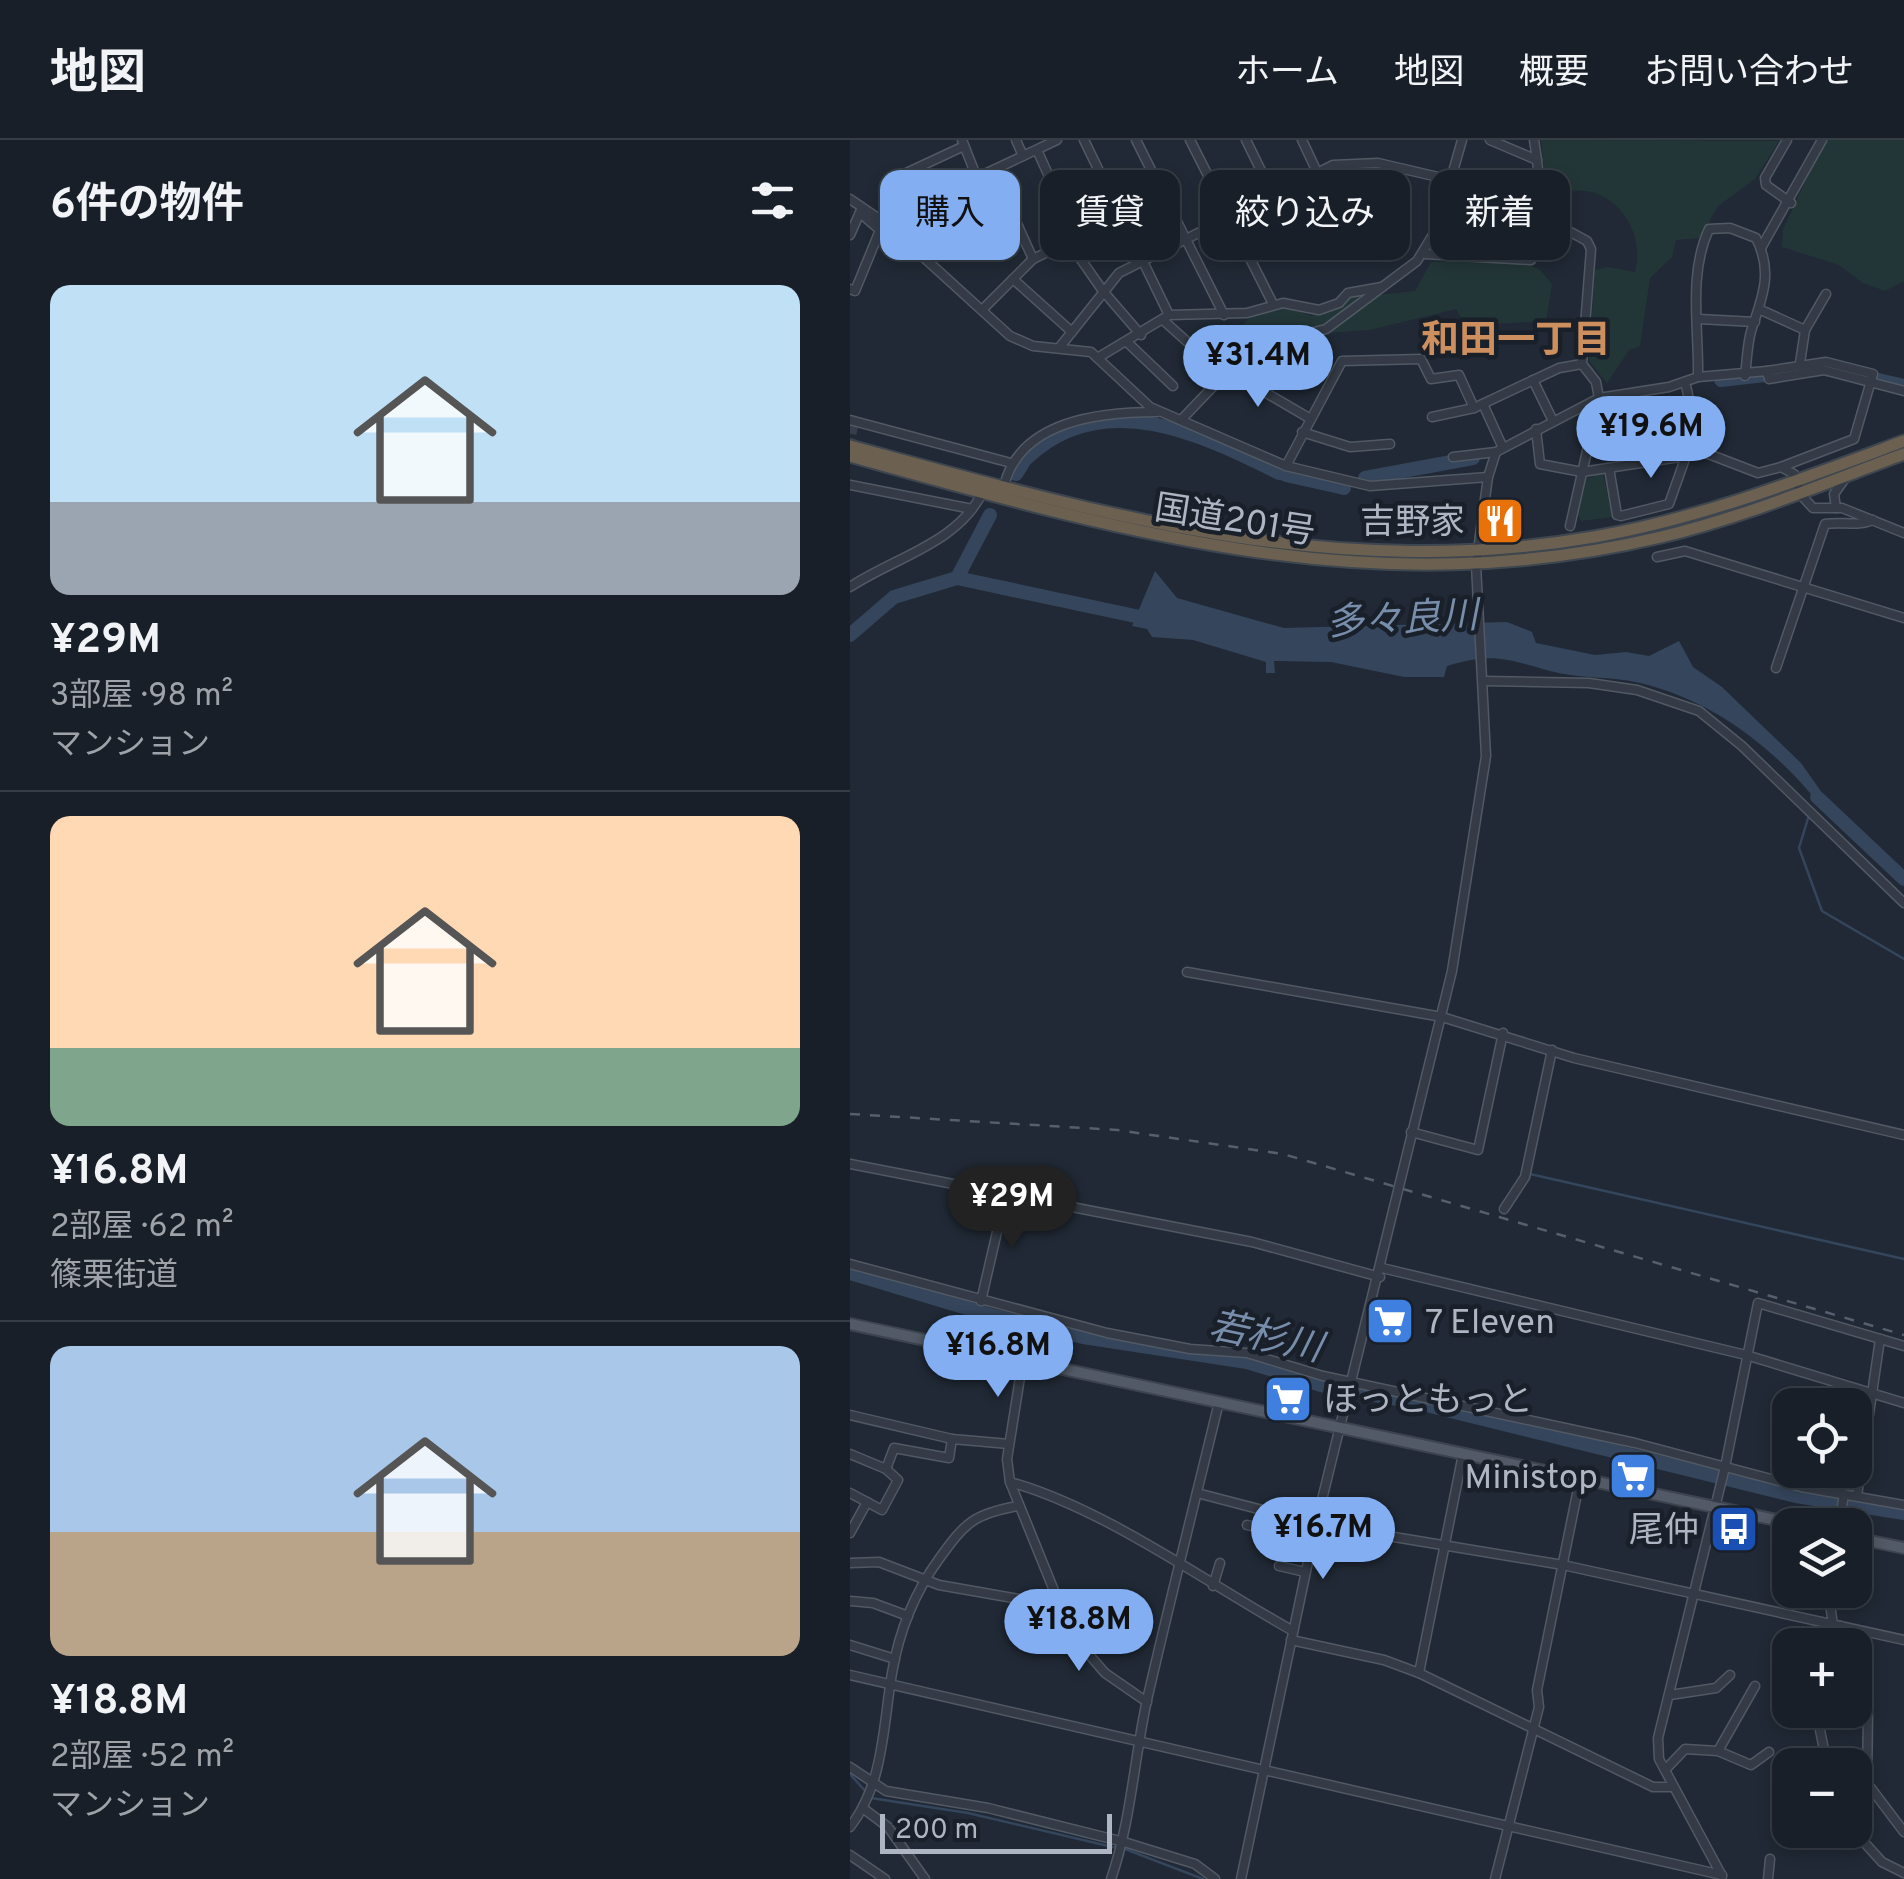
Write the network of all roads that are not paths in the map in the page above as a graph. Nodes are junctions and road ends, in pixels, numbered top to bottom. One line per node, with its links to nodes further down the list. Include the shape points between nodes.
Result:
1 (1016, 140): 15 (street)
2 (1057, 140): 14 (street)
3 (1084, 140): 21 (street)
4 (1136, 140): 38 (street)
5 (1190, 140): 22 (street)
6 (1246, 140): 23 (street)
7 (1302, 140): 24 (street)
8 (1462, 140): 27 (street)
9 (1490, 140): 16 (street)
10 (1534, 140): 16 (street)
11 (1788, 140): 30 (street, via 1765,178)
12 (1822, 140): 30 (street)
13 (963, 143): 17 (street); 18 (street)
14 (1036, 150): 15 (street); 20 (street)
15 (1023, 156): 19 (street)
16 (1538, 160): 28 (street)
17 (912, 170)
18 (975, 170)
19 (996, 170)
20 (1045, 170)
21 (1099, 170)
22 (1205, 170)
23 (1261, 170)
24 (1317, 170)
25 (1322, 170): 26 (street, via 1378,163)
26 (1408, 170)
27 (1454, 170)
28 (1539, 170)
29 (850, 199): 31 (street)
30 (1791, 202): 40 (street)
31 (861, 209): 32 (street); 36 (street); 51 (street, via 880,230)
32 (880, 221)
33 (1020, 230): 44 (street)
34 (1570, 232): 69 (street, via 1591,250)
35 (1200, 233): 38 (street)
36 (850, 235)
37 (1430, 238): 41 (street)
38 (1185, 241): 39 (street); 57 (street)
39 (1180, 243)
40 (1761, 248): 56 (street, via 1767,274); 59 (street, via 1742,231 1708,229 1698,251)
41 (1424, 254): 42 (street); 50 (street)
42 (1430, 254)
43 (1040, 255): 44 (street)
44 (1033, 259): 49 (street)
45 (926, 260): 55 (street)
46 (1081, 260): 52 (street)
47 (1144, 260): 52 (street, via 1119,273); 58 (street)
48 (1250, 260): 54 (street)
49 (1012, 279): 55 (street); 62 (street)
50 (1382, 286): 54 (street, via 1320,310); 70 (street, via 1326,329 1260,344)
51 (850, 289)
52 (1103, 292): 62 (street); 63 (street)
53 (1826, 294): 61 (street)
54 (1273, 304): 57 (street)
55 (982, 310): 66 (street, via 1022,343)
56 (1761, 310): 60 (street); 61 (street)
57 (1224, 315): 58 (street)
58 (1166, 318): 63 (street); 65 (street)
59 (1699, 319): 60 (street); 73 (street)
60 (1755, 322): 72 (street)
61 (1805, 330): 68 (street)
62 (1072, 332): 66 (street)
63 (1141, 335): 64 (street)
64 (1127, 342): 67 (street); 77 (street)
65 (1193, 347)
66 (1060, 348): 67 (street)
67 (1100, 356): 81 (street)
68 (1800, 363): 71 (street); 75 (street, via 1840,365 1873,374)
69 (1582, 364): 74 (street); 79 (street)
70 (1227, 370): 83 (street); 85 (street)
71 (1767, 371): 72 (street); 75 (street, via 1769,379 1824,370)
72 (1744, 376): 73 (street)
73 (1698, 377): 76 (street)
74 (1532, 380): 80 (street); 86 (street)
75 (1871, 381): 78 (street); 102 (street, via 1854,438)
76 (1686, 383): 79 (street); 82 (street)
77 (1173, 386)
78 (1904, 391)
79 (1599, 398): 86 (street); 89 (street)
80 (1478, 406): 83 (street, via 1459,375 1431,379 1420,360 1342,361); 84 (street); 95 (street)
81 (1160, 412): 85 (street); 100 (street, via 1116,412 1058,426)
82 (1693, 415): 89 (street); 94 (street)
83 (1309, 418): 90 (street)
84 (1432, 418)
85 (1182, 419): 101 (street)
86 (1552, 419): 88 (street)
87 (850, 420): 100 (street)
88 (1536, 429): 95 (street); 104 (street, via 1540,464)
89 (1592, 430): 104 (street)
90 (1302, 432): 93 (street, via 1350,448); 101 (street)
91 (1904, 441): 111 (highway, 国道201号)
92 (850, 442): 108 (highway, 国道201号)
93 (1390, 444)
94 (1693, 446): 97 (street); 105 (street)
95 (1500, 450): 98 (street); 106 (street)
96 (1904, 454): 107 (highway, 国道201号)
97 (1686, 456): 103 (street); 103 (street, via 1669,504 1621,516)
98 (1453, 457)
99 (850, 460): 108 (highway, via 922,481)
100 (1010, 463): 110 (street)
101 (1286, 466): 106 (street, via 1370,486)
102 (1781, 467): 105 (street); 111 (street, via 1794,474)
103 (1609, 468): 104 (street)
104 (1582, 472): 117 (street)
105 (1758, 473): 113 (street)
106 (1488, 477): 120 (street)
107 (1846, 477): 111 (highway, 国道201号); 114 (street, via 1834,494)
108 (952, 478): 110 (highway, 国道201号); 112 (highway, 国道201号)
109 (850, 484): 115 (street)
110 (1004, 486): 120 (highway, 国道201号, via 1240,540)
111 (1799, 488): 113 (highway, 国道201号); 114 (street, via 1813,508); 120 (highway, 国道201号, via 1656,538)
112 (983, 491): 115 (street); 120 (highway, 国道201号, via 1236,552 1367,565)
113 (1747, 499): 120 (highway, 国道201号)
114 (1836, 508): 116 (street)
115 (972, 509): 121 (street, via 943,540 908,551)
116 (1873, 520): 118 (street); 122 (street, via 1825,524)
117 (1570, 526)
118 (1904, 533)
119 (1657, 557): 122 (street, via 1685,552)
120 (1476, 558): 125 (street)
121 (850, 587)
122 (1803, 587): 123 (street); 124 (street)
123 (1904, 618)
124 (1776, 668)
125 (1483, 678): 126 (street, via 1637,690 1699,712); 128 (street, via 1485,769)
126 (1904, 903)
127 (1187, 972): 128 (street)
128 (1442, 1016): 129 (street); 131 (street)
129 (1502, 1032): 130 (street); 131 (street, via 1478,1150)
130 (1552, 1050): 132 (street); 135 (street, via 1526,1178)
131 (1411, 1132): 137 (street)
132 (1904, 1135)
133 (850, 1164): 134 (street)
134 (1006, 1193): 137 (street); 138 (street)
135 (1504, 1209)
136 (850, 1264): 138 (street)
137 (1381, 1272): 143 (street); 145 (street)
138 (981, 1301): 139 (street)
139 (1030, 1315): 144 (street); 145 (street, via 1190,1350 1246,1353)
140 (850, 1324): 144 (main road)
141 (1880, 1340): 142 (street); 143 (street, via 1760,1302); 146 (street)
142 (1904, 1346)
143 (1746, 1356): 146 (street); 155 (street)
144 (1023, 1361): 147 (main road); 152 (street)
145 (1354, 1381): 150 (street); 155 (street)
146 (1873, 1394): 148 (street); 162 (street)
147 (1219, 1402): 150 (main road); 159 (street)
148 (1904, 1404)
149 (850, 1415): 151 (street)
150 (1340, 1429): 154 (main road); 169 (street)
151 (952, 1439): 152 (street); 156 (street, via 948,1458 940,1460 894,1448)
152 (1010, 1444): 158 (street)
153 (850, 1454): 156 (street)
154 (1463, 1454): 157 (main road); 174 (street)
155 (1725, 1467): 161 (street); 166 (street)
156 (886, 1469): 163 (street, via 898,1480 882,1510)
157 (1580, 1479): 166 (main road); 179 (street)
158 (1010, 1482): 164 (street); 180 (street, via 1146,1543)
159 (1197, 1493): 169 (street); 180 (street)
160 (850, 1494): 163 (street)
161 (1844, 1494): 162 (street); 167 (street)
162 (1857, 1496): 165 (street)
163 (867, 1502): 171 (street)
164 (1018, 1506): 182 (street, via 987,1511 967,1523); 186 (street)
165 (1904, 1506)
166 (1714, 1508): 168 (main road); 184 (street)
167 (1842, 1508)
168 (1772, 1519)
169 (1316, 1524): 172 (street); 174 (street)
170 (1246, 1526): 172 (street)
171 (850, 1533)
172 (1312, 1540): 181 (street)
173 (1872, 1541): 175 (main road)
174 (1445, 1542): 179 (street); 194 (street)
175 (1904, 1548)
176 (850, 1562): 182 (street, via 894,1565)
177 (1220, 1563): 183 (street)
178 (1280, 1566): 181 (street)
179 (1563, 1566): 184 (street); 201 (street)
180 (1179, 1567): 183 (street); 200 (street)
181 (1306, 1572): 190 (street)
182 (924, 1580): 186 (street); 188 (street)
183 (1213, 1586): 190 (street)
184 (1694, 1596): 189 (street); 199 (street)
185 (850, 1601): 188 (street)
186 (1059, 1606): 200 (street, via 1086,1656)
187 (1832, 1608): 189 (street)
188 (908, 1616): 193 (street)
189 (1837, 1626): 191 (street)
190 (1292, 1636): 194 (street); 209 (street)
191 (1904, 1640)
192 (850, 1646): 193 (street)
193 (895, 1659): 197 (street)
194 (1418, 1674): 201 (street)
195 (850, 1675): 197 (street)
196 (1730, 1675): 199 (street, via 1716,1688)
197 (890, 1686): 203 (street); 212 (street)
198 (1755, 1686): 205 (street)
199 (1670, 1695): 208 (street, via 1658,1738)
200 (1146, 1702): 203 (street)
201 (1533, 1730): 210 (street, via 1653,1787); 214 (street)
202 (1820, 1730): 204 (street)
203 (1138, 1743): 209 (street); 217 (street)
204 (1824, 1748)
205 (1718, 1751): 206 (street, via 1751,1766); 208 (street, via 1685,1750)
206 (1769, 1752)
207 (850, 1767): 212 (street)
208 (1665, 1770): 210 (street)
209 (1265, 1771): 214 (street); 227 (street)
210 (1673, 1788): 222 (street)
211 (1872, 1790): 216 (street)
212 (868, 1800): 213 (street); 215 (street); 217 (street, via 894,1794 988,1808); 224 (street)
213 (850, 1805)
214 (1508, 1826): 222 (street); 228 (street)
215 (850, 1827)
216 (1904, 1832)
217 (1122, 1847): 225 (street); 226 (street, via 1195,1864)
218 (1869, 1848): 221 (street)
219 (850, 1855): 223 (street)
220 (1770, 1859): 229 (street)
221 (1904, 1873)
222 (1724, 1877)
223 (885, 1879)
224 (925, 1879)
225 (1111, 1879)
226 (1216, 1879)
227 (1241, 1879)
228 (1495, 1879)
229 (1768, 1879)

